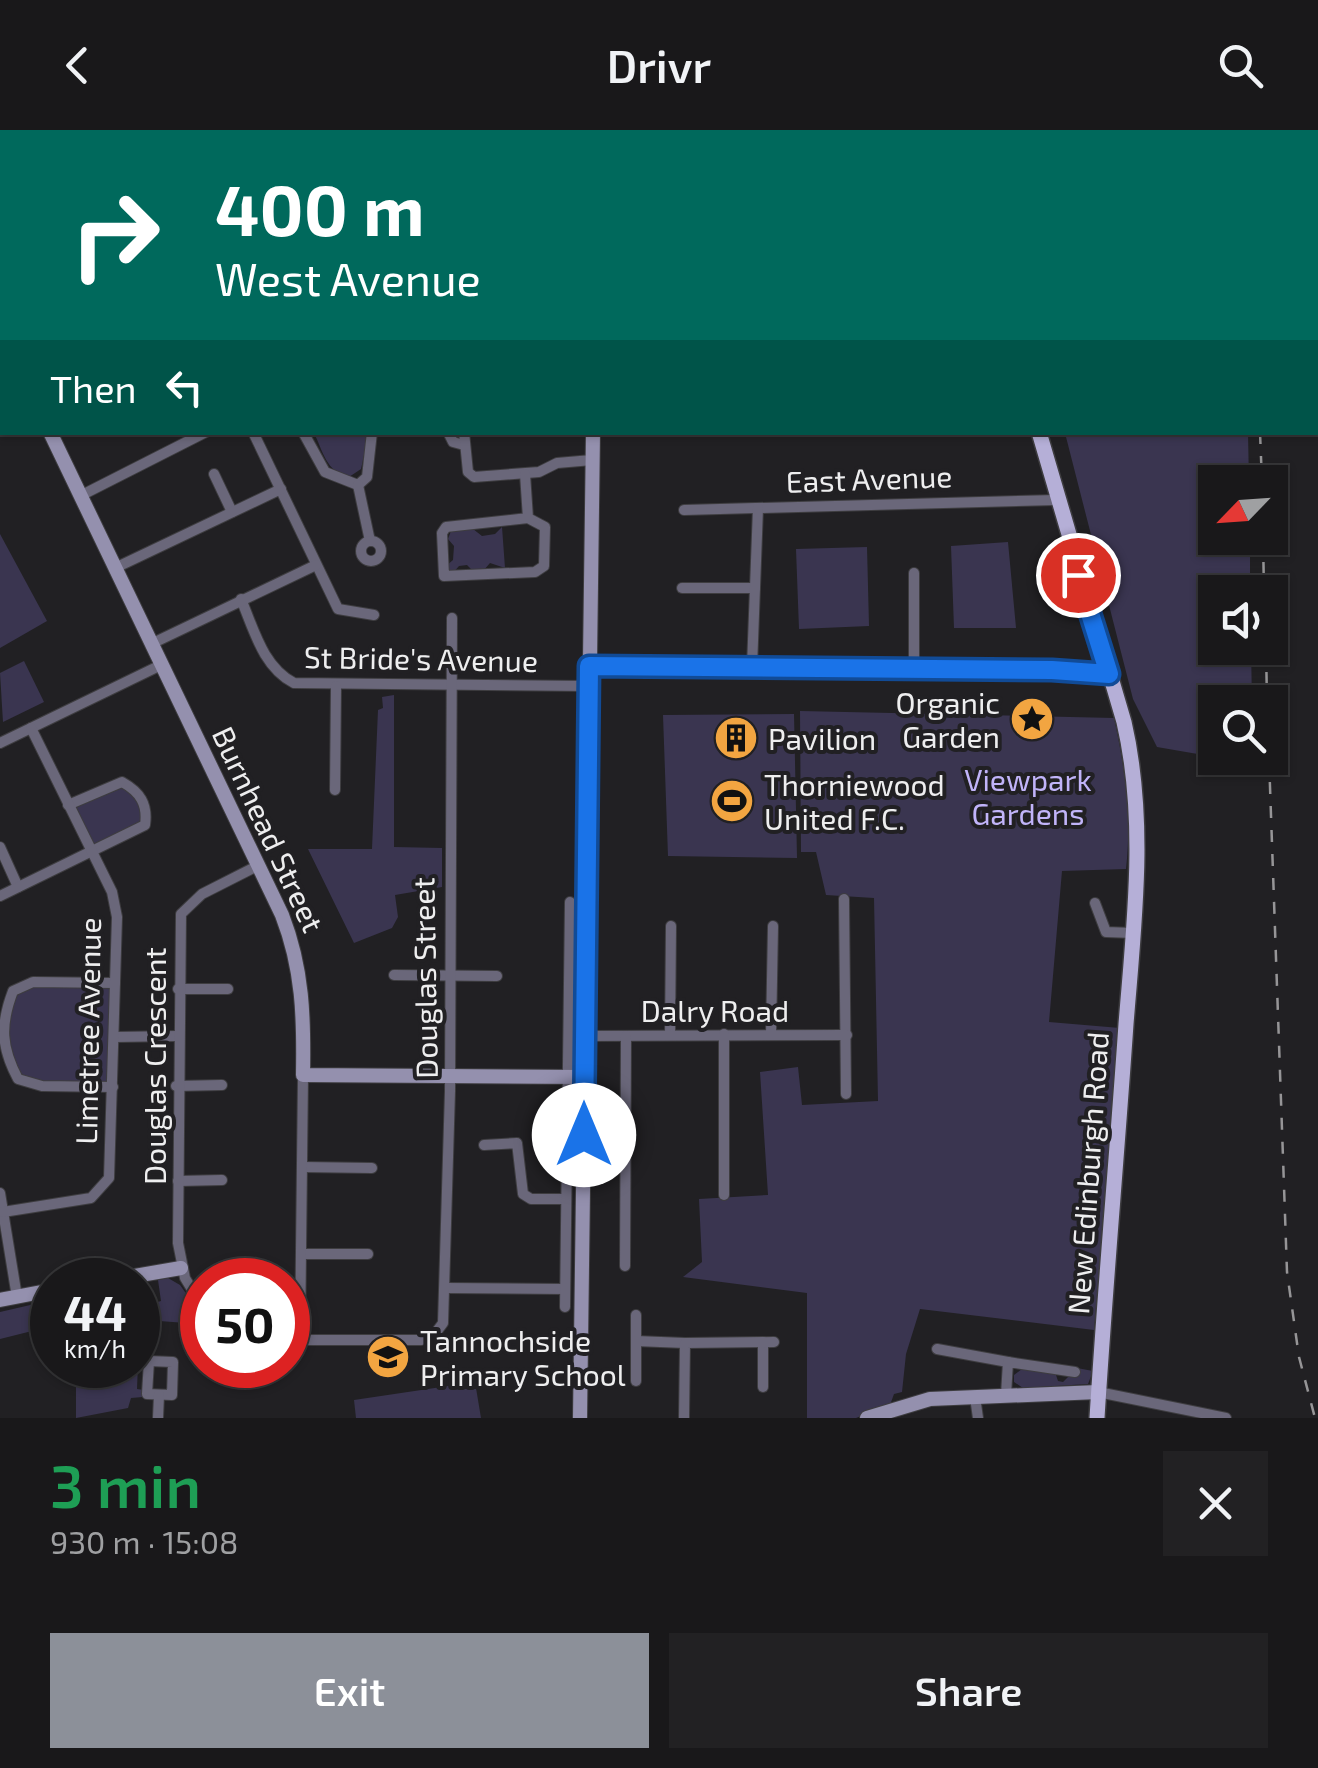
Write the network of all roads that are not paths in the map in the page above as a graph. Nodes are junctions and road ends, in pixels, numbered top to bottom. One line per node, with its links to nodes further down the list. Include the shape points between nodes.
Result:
1 (51, 435): 14 (street, Burnhead Street)
2 (200, 435): 14 (street)
3 (254, 435): 13 (street)
4 (305, 435): 12 (street, via 325,472)
5 (372, 435): 12 (street, via 367,477)
6 (593, 435): 9 (street)
7 (1040, 435): 15 (main road, New Edinburgh Road)
8 (464, 439): 11 (street, via 474,477)
9 (592, 460): 11 (street); 31 (street)
10 (214, 474): 18 (street)
11 (525, 474): 19 (street)
12 (358, 485): 20 (street)
13 (281, 489): 18 (street); 21 (street)
14 (80, 496): 22 (street, Burnhead Street)
15 (1056, 500): 16 (street, East Avenue); 34 (main road, New Edinburgh Road)
16 (758, 508): 17 (street, East Avenue); 25 (street)
17 (684, 510)
18 (232, 512): 22 (street)
19 (528, 518): 19 (street, via 446,527 444,576 541,570 545,527)
20 (370, 541)
21 (316, 565): 26 (street); 27 (street, via 338,609)
22 (115, 568): 29 (street, Burnhead Street)
23 (914, 573): 33 (street)
24 (682, 588): 25 (street)
25 (755, 588): 32 (street)
26 (241, 599): 29 (street); 36 (street, St Bride's Avenue, via 278,675)
27 (374, 615)
28 (452, 618): 35 (street, Douglas Street)
29 (151, 644): 30 (street, Burnhead Street)
30 (162, 665): 38 (street); 44 (street, Burnhead Street)
31 (589, 666): 32 (street); 37 (street)
32 (752, 667): 33 (street)
33 (914, 670): 34 (street)
34 (1109, 674): 54 (main road, New Edinburgh Road, via 1132,758 1138,858)
35 (453, 683): 36 (street, St Bride's Avenue); 37 (street, St Bride's Avenue); 55 (street, Douglas Street)
36 (336, 686): 40 (street)
37 (588, 686): 66 (street)
38 (31, 728): 39 (street); 41 (street, Limetree Avenue)
39 (0, 743)
40 (336, 790)
41 (68, 805): 43 (street, Limetree Avenue); 43 (street, via 122,782 138,791 146,825)
42 (0, 847): 45 (street)
43 (92, 853): 45 (street); 58 (street, Limetree Avenue, via 117,917)
44 (259, 865): 59 (street, Douglas Crescent, via 202,894 181,914); 69 (street, Burnhead Street, via 297,953)
45 (18, 887): 46 (street)
46 (0, 896)
47 (844, 899): 63 (street)
48 (570, 902): 71 (street)
49 (1095, 903): 50 (street)
50 (1099, 918): 51 (street); 54 (street, via 1106,932)
51 (1086, 922)
52 (671, 926): 64 (street)
53 (773, 926): 62 (street)
54 (1133, 933): 106 (main road, New Edinburgh Road)
55 (448, 974): 56 (street); 57 (street); 70 (street, Douglas Street)
56 (394, 975)
57 (497, 976)
58 (115, 983): 68 (street, Limetree Avenue); 75 (street, via 33,982 13,991 1,1018 4,1053 18,1080)
59 (178, 989): 60 (street); 65 (street, Douglas Crescent)
60 (228, 989)
61 (724, 1034): 62 (street, Dalry Road); 64 (street, Dalry Road); 83 (street)
62 (771, 1034): 63 (street, Dalry Road)
63 (847, 1034): 76 (street)
64 (670, 1035): 67 (street, Dalry Road)
65 (177, 1036): 68 (street); 74 (street, Douglas Crescent)
66 (584, 1036): 67 (street, Dalry Road); 72 (street)
67 (626, 1036): 90 (street)
68 (115, 1037): 75 (street, Limetree Avenue)
69 (304, 1075): 70 (street); 78 (street, Burnhead Street)
70 (450, 1076): 71 (street); 91 (street, Douglas Street)
71 (565, 1077): 72 (street); 84 (street)
72 (583, 1077): 112 (street)
73 (222, 1085): 74 (street)
74 (176, 1086): 81 (street, Douglas Crescent)
75 (113, 1087): 85 (street, Limetree Avenue, via 109,1178 102,1190 90,1198)
76 (846, 1094)
77 (484, 1144): 84 (street, via 518,1143 523,1194)
78 (302, 1167): 79 (street); 86 (street, Burnhead Street)
79 (372, 1168)
80 (222, 1180): 81 (street)
81 (178, 1182): 88 (street, Douglas Crescent)
82 (0, 1193): 85 (street)
83 (724, 1195)
84 (564, 1198): 92 (street)
85 (3, 1212): 94 (street)
86 (301, 1254): 87 (street); 89 (street, Burnhead Street)
87 (368, 1254)
88 (181, 1258)
89 (301, 1258)
90 (625, 1266)
91 (446, 1288): 92 (street); 98 (street, Douglas Street, via 443,1323 421,1340)
92 (565, 1289): 96 (street)
93 (30, 1294): 94 (street)
94 (17, 1297): 95 (street)
95 (0, 1300)
96 (565, 1307)
97 (636, 1315): 99 (street)
98 (310, 1340)
99 (636, 1340): 100 (street); 104 (street)
100 (684, 1343): 105 (street, via 768,1342); 113 (street)
101 (937, 1350): 102 (street)
102 (1008, 1362): 103 (street); 108 (street)
103 (1066, 1374)
104 (636, 1381)
105 (762, 1387)
106 (1098, 1392): 108 (street); 116 (main road, New Edinburgh Road); 117 (street)
107 (159, 1396): 111 (street)
108 (1006, 1396): 109 (street)
109 (976, 1397): 110 (street, via 914,1401); 115 (street)
110 (894, 1413): 114 (street)
111 (158, 1418)
112 (580, 1418)
113 (684, 1418)
114 (868, 1418)
115 (978, 1418)
116 (1097, 1418)
117 (1226, 1418)

